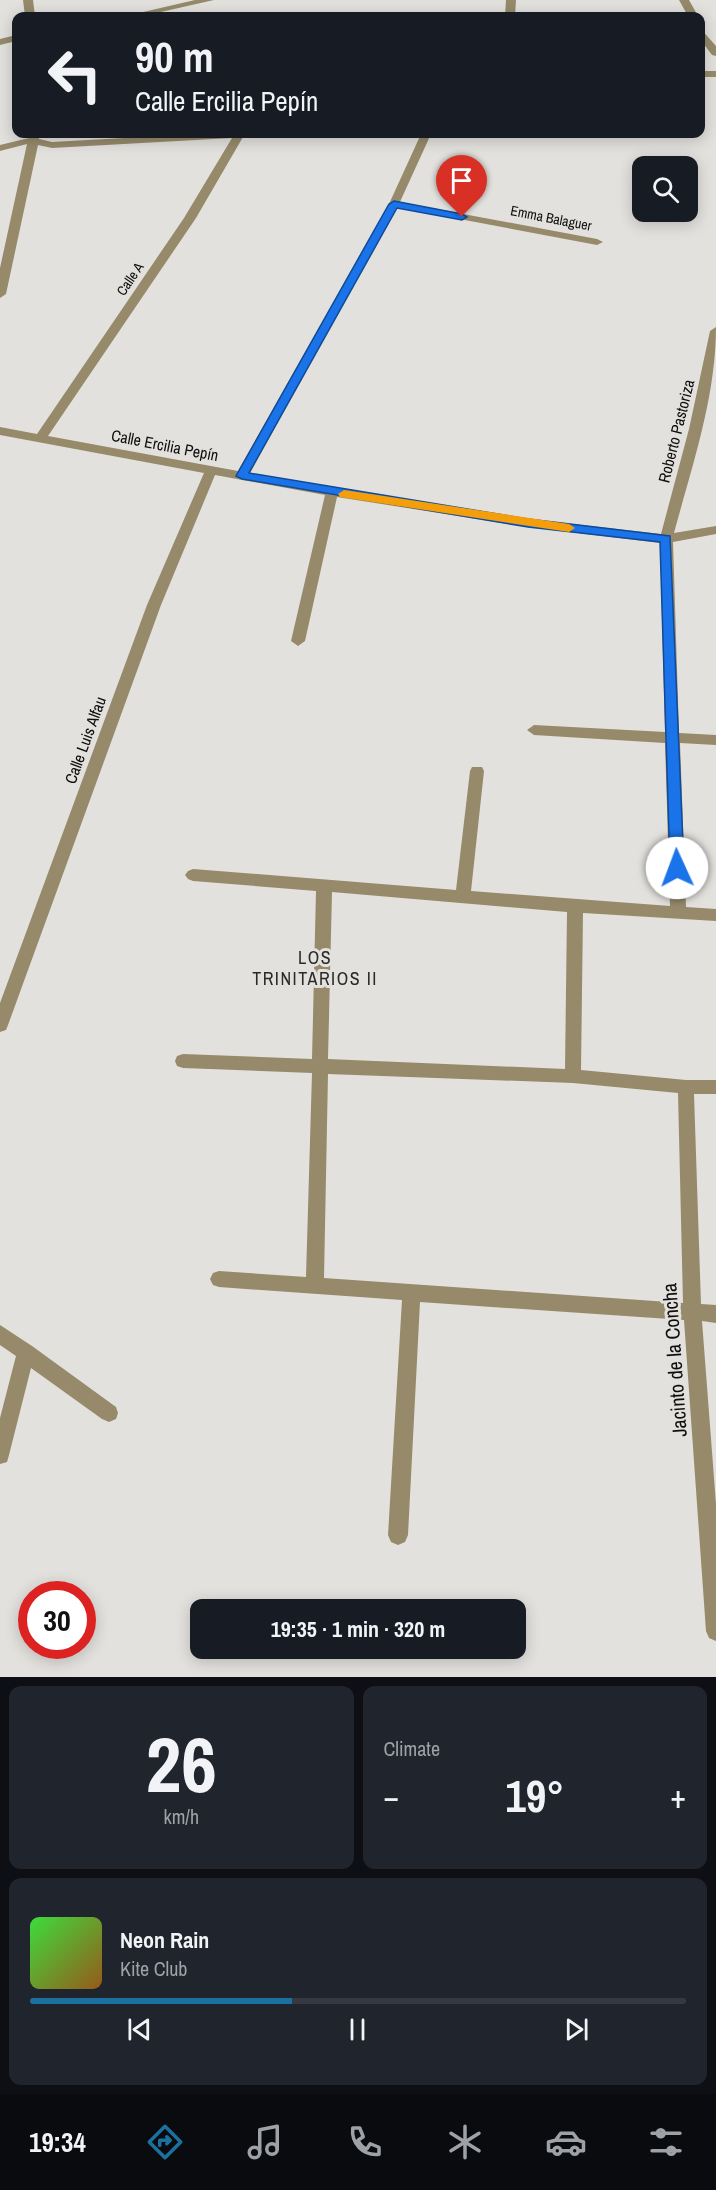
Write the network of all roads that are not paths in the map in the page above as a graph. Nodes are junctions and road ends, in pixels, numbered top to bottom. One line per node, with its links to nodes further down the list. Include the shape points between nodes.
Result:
1 (208, 0): 2 (street)
2 (150, 12)
3 (705, 38): 4 (street)
4 (716, 53)
5 (31, 138): 11 (street)
6 (34, 138): 14 (street)
7 (36, 138): 8 (street, via 52,146)
8 (178, 138)
9 (239, 138): 17 (street, Calle A, via 190,218)
10 (424, 138): 12 (street)
11 (0, 148)
12 (394, 204): 13 (street, Emma Balaguer); 19 (street)
13 (597, 242)
14 (0, 294)
15 (716, 331): 22 (street, Roberto Pastoriza)
16 (0, 431): 17 (street, Calle Ercilia Pepín)
17 (40, 438): 18 (street, Calle Ercilia Pepín)
18 (211, 470): 19 (street, Calle Ercilia Pepín); 34 (street, Calle Luis Alfau, via 154,604)
19 (242, 476): 20 (street, Calle Ercilia Pepín)
20 (332, 492): 22 (street, Calle Ercilia Pepín, via 528,523); 23 (street)
21 (716, 530): 22 (street, Calle Ercilia Pepín)
22 (666, 539): 25 (street, Roberto Pastoriza)
23 (298, 641)
24 (534, 730): 25 (street)
25 (673, 736): 26 (street); 32 (street, Roberto Pastoriza)
26 (716, 740)
27 (477, 771): 30 (street)
28 (194, 875): 29 (street)
29 (324, 885): 30 (street); 36 (street)
30 (463, 897): 31 (street)
31 (575, 906): 32 (street); 37 (street)
32 (678, 912): 33 (street)
33 (716, 915)
34 (0, 1025)
35 (183, 1061): 36 (street)
36 (318, 1067): 37 (street); 41 (street)
37 (573, 1076): 38 (street)
38 (686, 1087): 39 (street); 43 (street, Jacinto de la Concha)
39 (716, 1087)
40 (219, 1279): 41 (street)
41 (315, 1286): 42 (street)
42 (411, 1293): 43 (street); 49 (street)
43 (692, 1313): 44 (street); 50 (street, Jacinto de la Concha)
44 (716, 1314)
45 (0, 1334): 46 (street)
46 (26, 1352): 47 (street); 48 (street)
47 (109, 1413)
48 (0, 1455)
49 (398, 1535)
50 (716, 1631)

